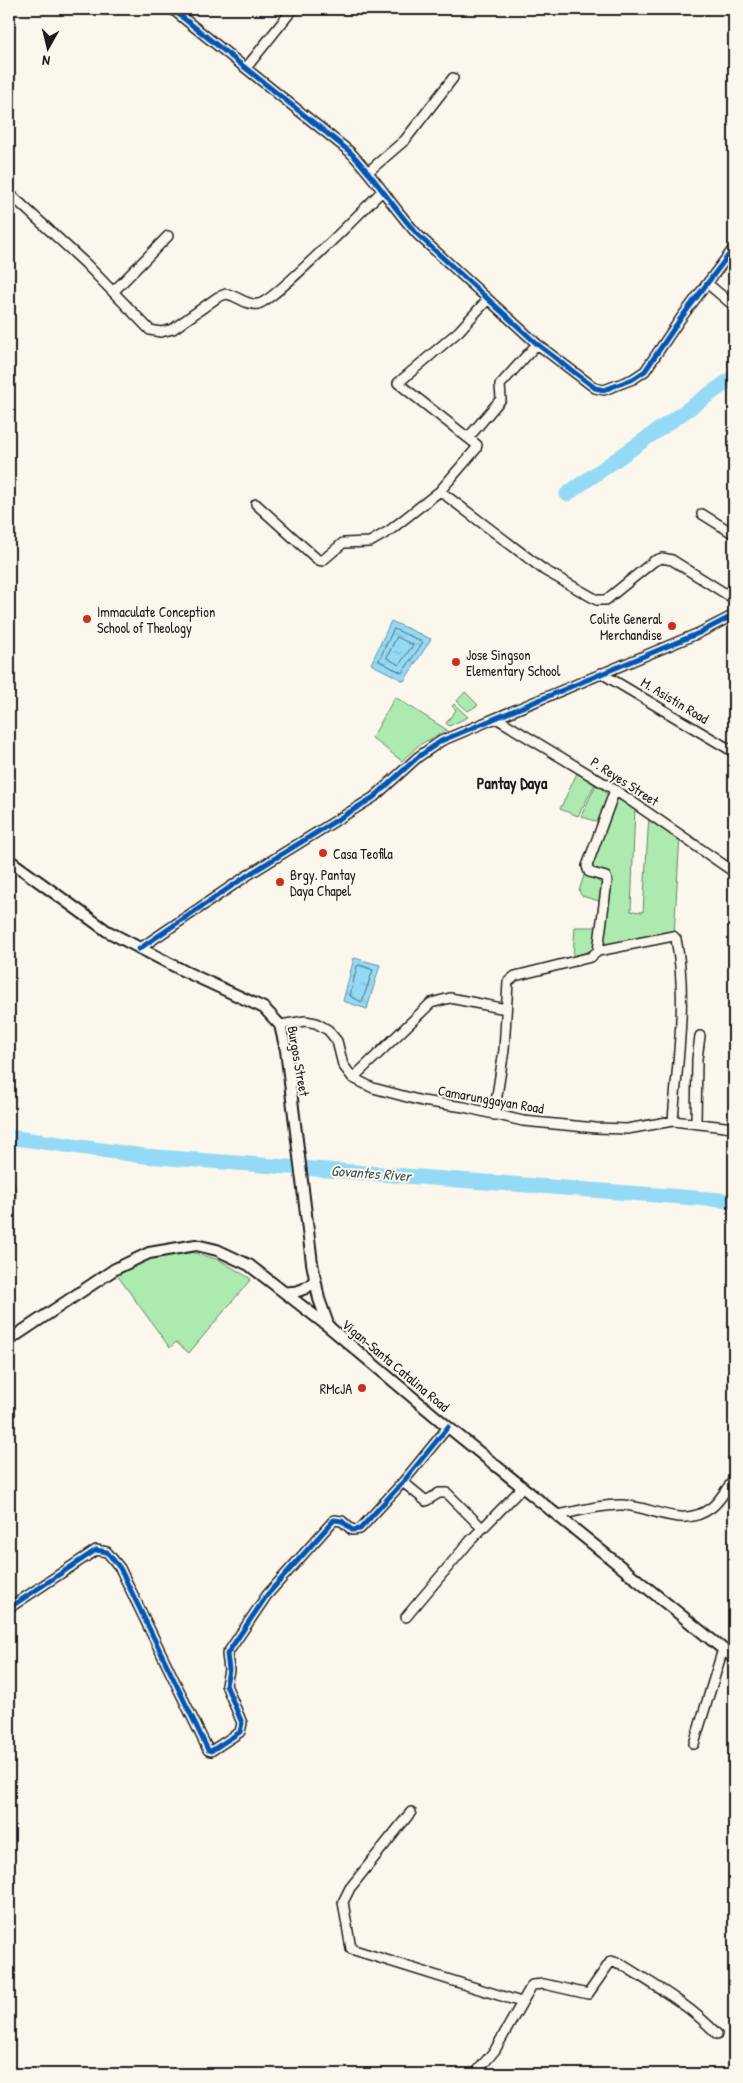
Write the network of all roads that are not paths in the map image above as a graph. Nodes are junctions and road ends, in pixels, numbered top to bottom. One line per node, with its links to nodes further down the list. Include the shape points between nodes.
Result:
1 (172, 9): 3 (street)
2 (293, 9): 3 (street)
3 (246, 68): 5 (street)
4 (453, 78): 5 (street, via 404,140)
5 (369, 171): 6 (street)
6 (382, 191): 11 (street, via 282,289 263,303 246,303 226,294 173,329 161,332 144,325); 12 (street, via 418,235)
7 (9, 193): 11 (street)
8 (168, 236): 11 (street)
9 (734, 248): 10 (street)
10 (708, 284): 13 (street); 14 (street, via 645,371 604,390 594,388)
11 (113, 292)
12 (488, 299): 14 (street); 15 (street, via 459,331 398,383)
13 (734, 306)
14 (537, 344): 15 (street, via 500,385 501,399)
15 (468, 438): 16 (street, via 477,445 476,450)
16 (440, 491): 17 (street, via 389,531 370,542 343,543 322,560 318,560); 20 (street, via 544,570 597,600 606,600 654,560 662,558 672,560)
17 (256, 504)
18 (702, 514): 19 (street)
19 (734, 534)
20 (734, 599)
21 (734, 616): 22 (street)
22 (601, 673): 23 (street); 24 (street, M. Asistin Road)
23 (496, 718): 25 (street, P. Reyes Street); 28 (street, via 430,748 374,797 248,875)
24 (734, 752)
25 (615, 790): 27 (street, P. Reyes Street); 29 (street, via 587,866 589,872 606,876 607,881)
26 (9, 860): 28 (main road, Burgos Street, via 78,912)
27 (734, 872)
28 (139, 949): 31 (main road, Burgos Street, via 264,1008)
29 (598, 951): 30 (street, via 591,957 512,977 507,984); 35 (street, via 675,938 680,995)
30 (506, 1009): 33 (street, via 450,998 431,1003); 34 (street, via 504,1050)
31 (280, 1025): 33 (street, via 308,1021 328,1030 338,1041 343,1065); 38 (main road, Burgos Street, via 286,1050)
32 (700, 1036): 36 (street)
33 (353, 1078): 34 (street, Camarunggayan Road, via 373,1088)
34 (494, 1115): 35 (street, Camarunggayan Road, via 610,1129)
35 (673, 1121): 36 (street, Camarunggayan Road)
36 (696, 1123): 37 (street, Camarunggayan Road)
37 (734, 1128)
38 (315, 1280): 39 (main road, via 301,1291); 40 (main road, Burgos Street)
39 (284, 1292): 40 (main road, Vigan-Santa Catalina Road); 41 (main road, Vigan-Santa Catalina Road, via 249,1265 226,1254 196,1245 174,1247 149,1253 115,1269)
40 (329, 1327): 42 (main road, Vigan-Santa Catalina Road)
41 (9, 1340)
42 (448, 1427): 44 (street); 45 (main road, Vigan-Santa Catalina Road)
43 (734, 1480): 46 (street, via 714,1506 691,1517 669,1517 622,1505)
44 (403, 1482): 47 (street, via 426,1501 440,1492 447,1493); 48 (street, via 360,1529 352,1530 340,1520 334,1520 262,1602 226,1654 229,1670 226,1685 242,1723 240,1732 211,1751 120,1568 107,1552 96,1550)
45 (523, 1487): 46 (main road, Vigan-Santa Catalina Road); 47 (street)
46 (558, 1515): 50 (main road, Vigan-Santa Catalina Road)
47 (482, 1528): 49 (street)
48 (9, 1608)
49 (406, 1617)
50 (723, 1649): 51 (main road, Vigan-Santa Catalina Road); 52 (street)
51 (734, 1658)
52 (694, 1744)
53 (411, 1812): 54 (street, via 350,1888 343,1902 350,1949)
54 (521, 2002): 55 (street, via 536,1983 588,1994 609,1962 614,1961 702,2017); 56 (street, via 494,2050)
55 (717, 2034)
56 (475, 2074)

